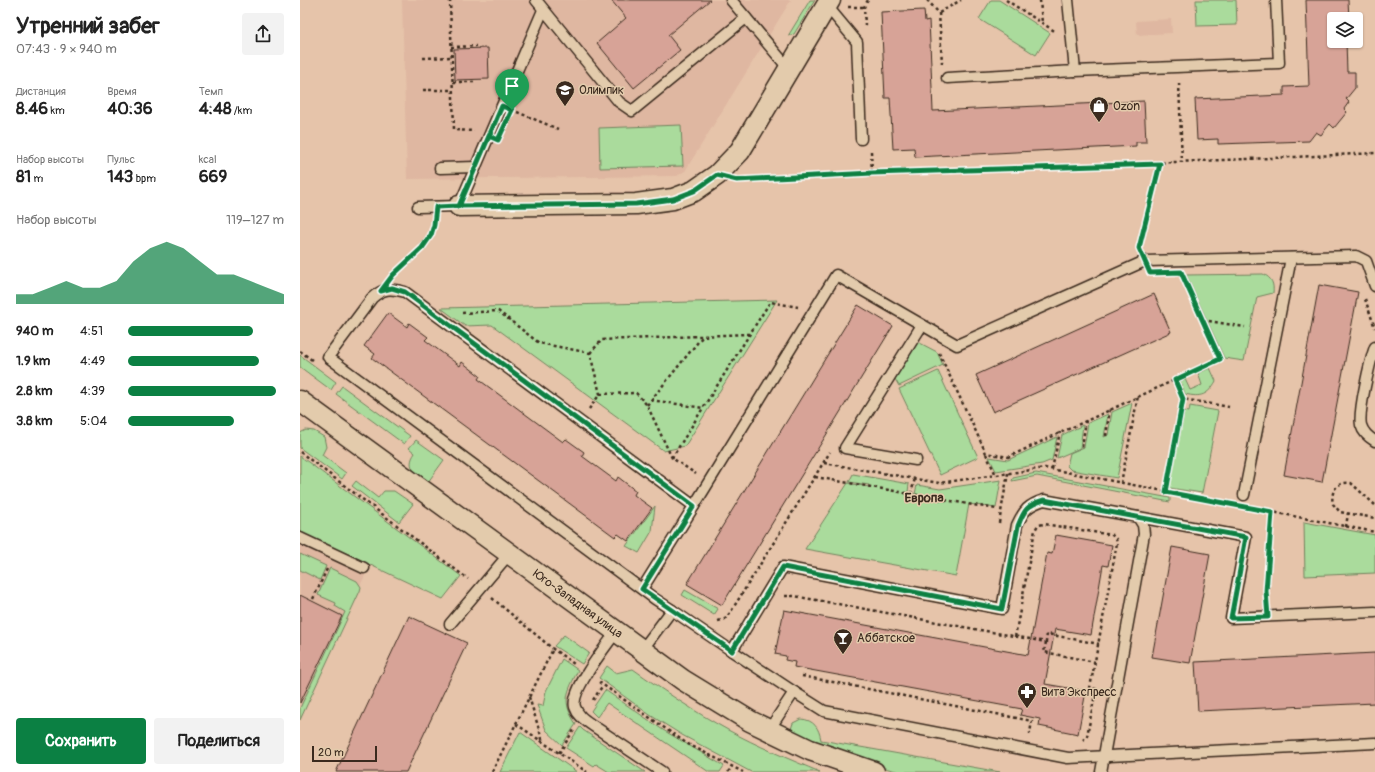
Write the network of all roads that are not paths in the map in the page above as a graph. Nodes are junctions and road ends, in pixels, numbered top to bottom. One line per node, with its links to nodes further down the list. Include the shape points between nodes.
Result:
1 (536, 0): 6 (lane)
2 (731, 0): 7 (lane)
3 (1068, 0): 9 (lane)
4 (1276, 0): 9 (lane, via 1279,63)
5 (829, 3): 8 (street); 11 (lane, via 857,42)
6 (544, 10): 7 (lane, via 619,102 632,111); 12 (lane)
7 (746, 18): 8 (lane)
8 (789, 69): 14 (street, via 740,151 717,175 694,191 673,199 636,204)
9 (1075, 72): 10 (lane)
10 (947, 78)
11 (860, 140)
12 (476, 167): 13 (lane); 14 (lane)
13 (440, 168)
14 (459, 206): 15 (lane)
15 (418, 207)
16 (1291, 258): 17 (lane, via 1356,256 1366,261); 18 (lane, via 1145,261 957,345); 23 (lane)
17 (1375, 286)
18 (922, 325): 22 (lane, via 845,448); 24 (lane, via 836,275)
19 (1375, 347): 21 (lane, via 1361,412 1361,424 1365,434)
20 (300, 401): 27 (street, Юго-Западная улица)
21 (1375, 441)
22 (916, 460)
23 (1244, 495)
24 (694, 506): 29 (lane); 29 (lane, via 405,292 392,288 381,291 372,298 328,356)
25 (1138, 517): 31 (lane, via 1246,537 1231,618); 35 (lane, via 1044,500 1032,503 1023,513 1018,526 1002,609 783,567); 39 (lane, via 1143,525 1144,534)
26 (300, 538): 28 (lane)
27 (509, 554): 32 (lane); 33 (street, Юго-Западная улица)
28 (364, 568)
29 (642, 589): 30 (lane)
30 (672, 610): 34 (lane); 35 (lane)
31 (1375, 612)
32 (450, 624)
33 (616, 632): 34 (street, Юго-Западная улица); 41 (lane, via 588,674 575,699 575,707 579,715 592,725)
34 (642, 650): 37 (street, Юго-Западная улица, via 683,680)
35 (732, 651): 36 (lane)
36 (794, 692): 37 (lane); 39 (lane, via 824,711 1068,758)
37 (769, 730): 40 (street, Юго-Западная улица)
38 (1375, 743): 39 (lane)
39 (1104, 756): 43 (lane)
40 (850, 768): 42 (street, Юго-Западная улица)
41 (662, 772)
42 (874, 772)
43 (1101, 772)

